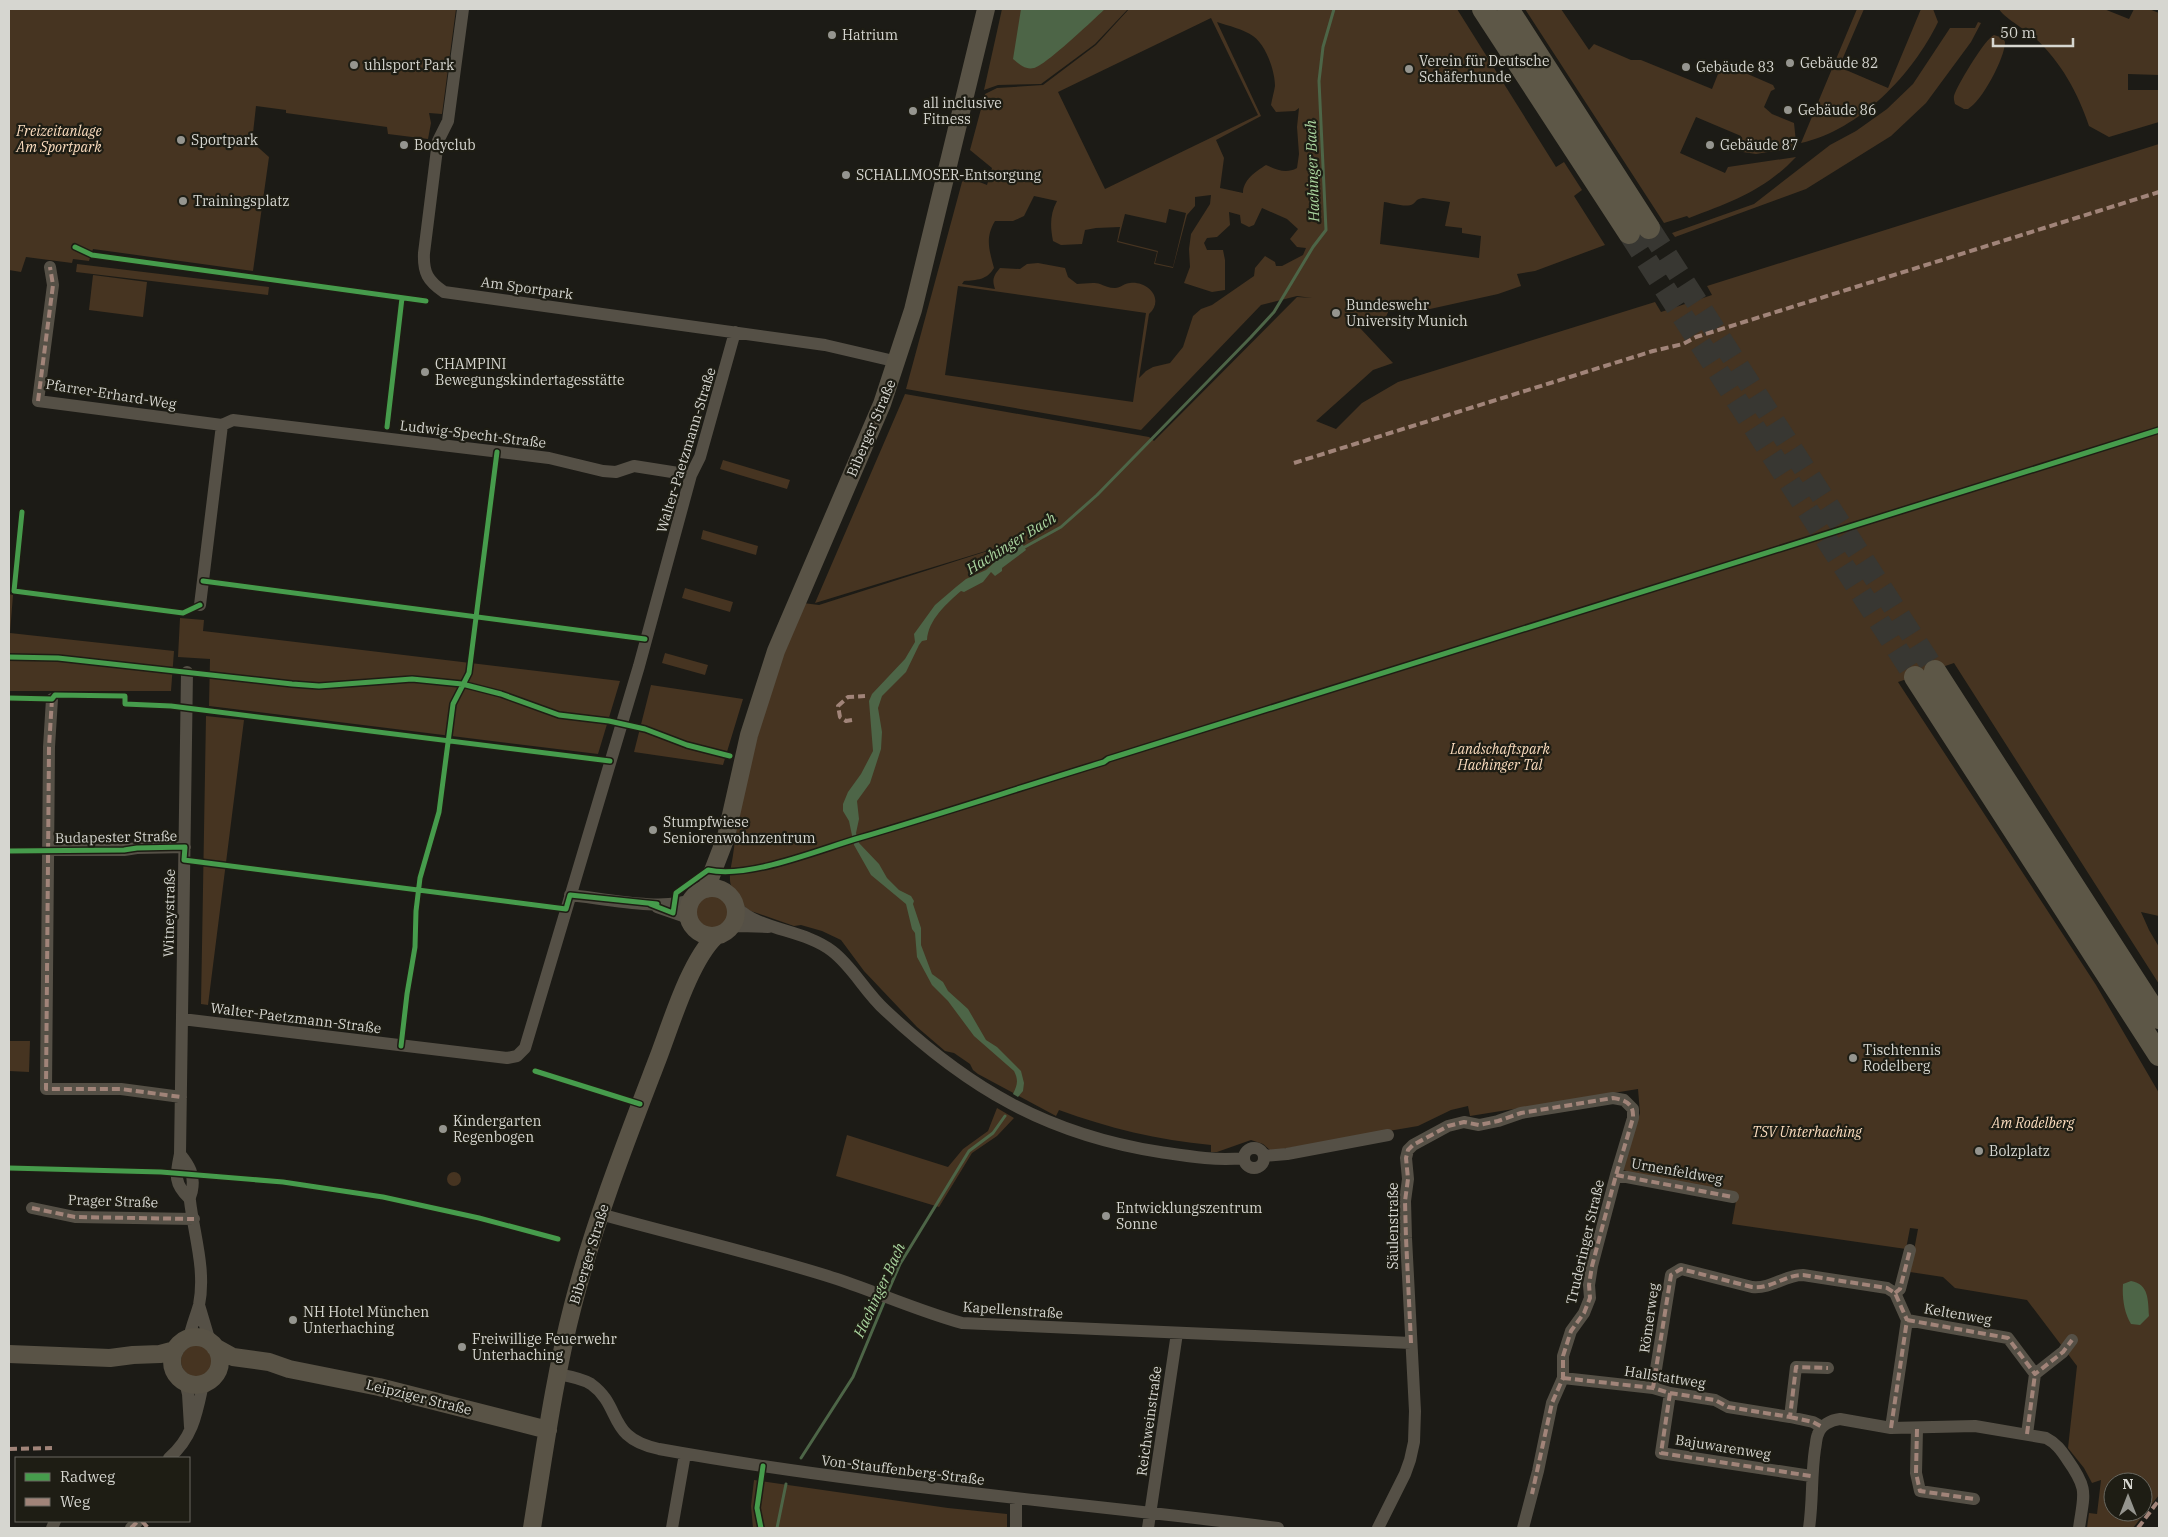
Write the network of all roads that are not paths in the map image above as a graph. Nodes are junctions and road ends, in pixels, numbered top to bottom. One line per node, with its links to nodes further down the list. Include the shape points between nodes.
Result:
1 (463, 9): 6 (street, Am Sportpark, via 448,121 438,141 424,253 423,267 432,284 444,292)
2 (986, 9): 7 (main road, Biberger Straße)
3 (1483, 9): 4 (highway, via 1639,230)
4 (1508, 9)
5 (50, 267): 8 (street, Pfarrer-Erhard-Weg, via 53,285 38,401)
6 (736, 332): 7 (street, Am Sportpark, via 825,345); 9 (street, Walter-Paetzmann-Straße, via 702,450)
7 (898, 362): 13 (main road, Biberger Straße, via 776,651 749,735)
8 (222, 425): 9 (street, Ludwig-Specht-Straße, via 233,420 549,458 603,471 616,472 634,466); 10 (street)
9 (691, 475): 17 (street, Walter-Paetzmann-Straße, via 639,666)
10 (200, 605)
11 (187, 672): 14 (street, Witneystraße)
12 (52, 698): 15 (street, Budapester Straße)
13 (726, 837): 16 (main road, Biberger Straße); 18 (main road, Biberger Straße, via 724,873)
14 (185, 847): 15 (street, Budapester Straße); 25 (street, Witneystraße)
15 (48, 850): 27 (street, Budapester Straße, via 46,1089 121,1089)
16 (699, 894): 18 (main road, via 713,888); 19 (street, via 684,903); 20 (main road, via 689,906)
17 (570, 895): 19 (street); 25 (street, Walter-Paetzmann-Straße, via 528,1042 518,1056 479,1055)
18 (731, 900): 21 (street, via 742,912); 22 (main road, via 736,914)
19 (650, 904): 20 (street, via 683,916)
20 (692, 925): 22 (main road, via 700,933); 23 (main road, Biberger Straße, via 695,938)
21 (777, 928): 22 (street, via 739,926); 29 (street, via 831,950 883,1009 958,1071 1019,1109 1107,1142 1226,1160 1243,1158 1248,1148 1253,1147 1264,1156)
22 (723, 932): 23 (main road, Biberger Straße, via 709,943)
23 (683, 990): 33 (main road, Biberger Straße)
24 (2159, 1018): 26 (highway, via 1925,674)
25 (182, 1019): 27 (street, Witneystraße)
26 (2159, 1055)
27 (181, 1097): 34 (street, Witneystraße, via 180,1154 192,1174 193,1189 189,1198)
28 (1630, 1105): 30 (street, Truderinger Straße, via 1634,1109 1633,1118); 42 (street, Säulenstraße, via 1613,1098 1520,1113 1478,1125 1464,1122 1448,1126 1408,1150 1406,1238)
29 (1388, 1135)
30 (1616, 1175): 31 (street, Urnenfeldweg); 52 (street, Truderinger Straße, via 1590,1274 1590,1298 1571,1331 1563,1356)
31 (1733, 1197)
32 (32, 1208): 34 (street, Prager Straße, via 75,1217)
33 (600, 1214): 39 (street, Kapellenstraße, via 820,1274 962,1323); 49 (main road, Biberger Straße, via 573,1303)
34 (194, 1219): 37 (street, Witneystraße, via 200,1273)
35 (1910, 1250): 36 (street, via 1900,1289)
36 (1895, 1293): 38 (street); 54 (street, Römerweg, via 1887,1288 1803,1276 1763,1288 1752,1287 1681,1269 1671,1275)
37 (198, 1305): 40 (street, Witneystraße); 43 (street, Witneystraße)
38 (1907, 1320): 50 (street, Keltenweg, via 2008,1338); 59 (street, Keltenweg)
39 (1177, 1333): 42 (street, Kapellenstraße); 68 (street, Reichweinstraße)
40 (189, 1338): 43 (main road, via 203,1338); 44 (main road)
41 (2072, 1340): 50 (street, via 2063,1352)
42 (1411, 1343): 74 (street, Säulenstraße, via 1414,1442 1405,1474)
43 (213, 1344): 48 (main road, Leipziger Straße, via 233,1357 269,1362); 53 (main road, via 220,1360)
44 (175, 1350): 46 (main road); 51 (main road, via 172,1364)
45 (9, 1354): 46 (main road)
46 (110, 1358): 51 (main road, via 160,1366)
47 (1828, 1368): 56 (street, via 1796,1367)
48 (289, 1369): 53 (main road, Leipziger Straße, via 232,1370); 61 (main road, Leipziger Straße, via 379,1387)
49 (557, 1374): 61 (main road, Biberger Straße); 63 (street, Von-Stauffenberg-Straße, via 578,1378 595,1387 618,1424 635,1442)
50 (2034, 1374): 62 (street)
51 (179, 1376): 53 (main road, via 191,1385); 57 (street, via 188,1394)
52 (1563, 1378): 54 (street, Hallstattweg); 75 (street, Truderinger Straße, via 1552,1403)
53 (210, 1379): 57 (street)
54 (1653, 1388): 55 (street, Hallstattweg)
55 (1670, 1393): 56 (street, Hallstattweg); 65 (street, Bajuwarenweg, via 1661,1453)
56 (1790, 1417): 58 (street, Hallstattweg)
57 (190, 1426): 64 (street, via 188,1436)
58 (1822, 1427): 59 (street, via 1840,1419); 65 (street, via 1818,1433)
59 (1891, 1428): 60 (street)
60 (1917, 1429): 62 (street, via 1975,1426); 67 (street, via 1916,1473 1920,1491)
61 (548, 1430): 69 (main road, Biberger Straße)
62 (2027, 1434): 77 (street, via 2054,1442 2082,1480 2084,1496)
63 (684, 1454): 66 (street, Von-Stauffenberg-Straße); 70 (street)
64 (171, 1457)
65 (1811, 1476): 76 (street)
66 (1016, 1499): 68 (street, Von-Stauffenberg-Straße); 71 (street)
67 (1974, 1500)
68 (1150, 1514): 72 (street, Reichweinstraße); 73 (street, Von-Stauffenberg-Straße)
69 (532, 1528)
70 (672, 1528)
71 (1016, 1528)
72 (1148, 1528)
73 (1278, 1528)
74 (1378, 1528)
75 (1523, 1528)
76 (1809, 1528)
77 (2079, 1528)

